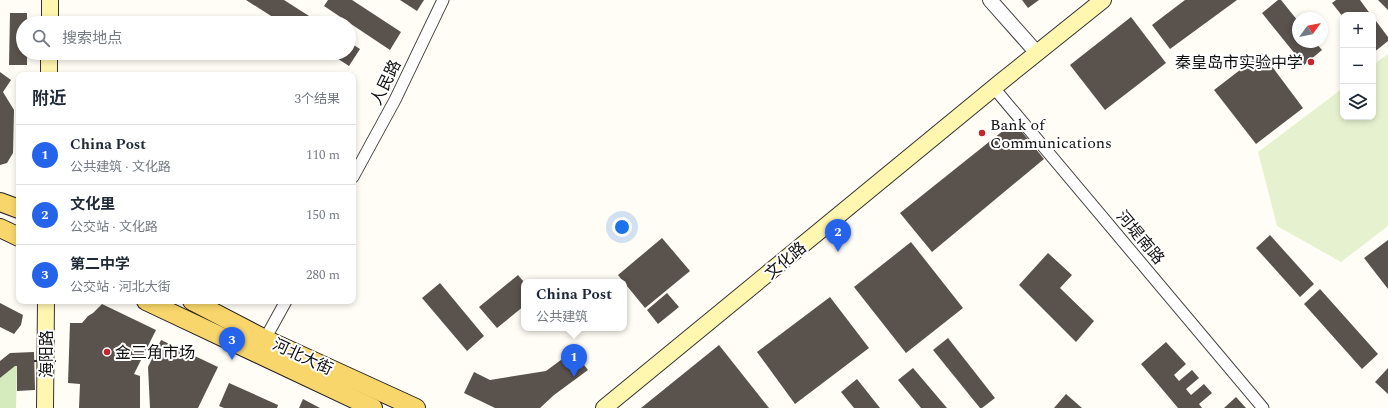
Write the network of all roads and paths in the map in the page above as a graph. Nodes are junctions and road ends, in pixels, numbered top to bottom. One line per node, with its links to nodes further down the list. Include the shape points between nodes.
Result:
1 (50, 0): 5 (main road)
2 (443, 0): 10 (street, 人民路, via 395,100)
3 (990, 0): 6 (street)
4 (1103, 0): 6 (main road)
5 (50, 16)
6 (1037, 53): 9 (main road, 文化路)
7 (49, 60): 8 (main road)
8 (48, 72)
9 (998, 84): 25 (main road, 文化路); 26 (street, 河堤南路)
10 (356, 172)
11 (0, 202): 12 (main road)
12 (16, 208)
13 (0, 228): 14 (main road)
14 (16, 236)
15 (46, 304): 22 (main road, 海阳路)
16 (152, 304): 23 (main road)
17 (198, 304): 19 (main road, 河北大街)
18 (284, 304): 19 (street)
19 (265, 339): 24 (main road, 河北大街)
20 (34, 361): 21 (path, bridge)
21 (56, 361)
22 (46, 408)
23 (373, 408)
24 (416, 408)
25 (604, 408)
26 (1263, 408)

